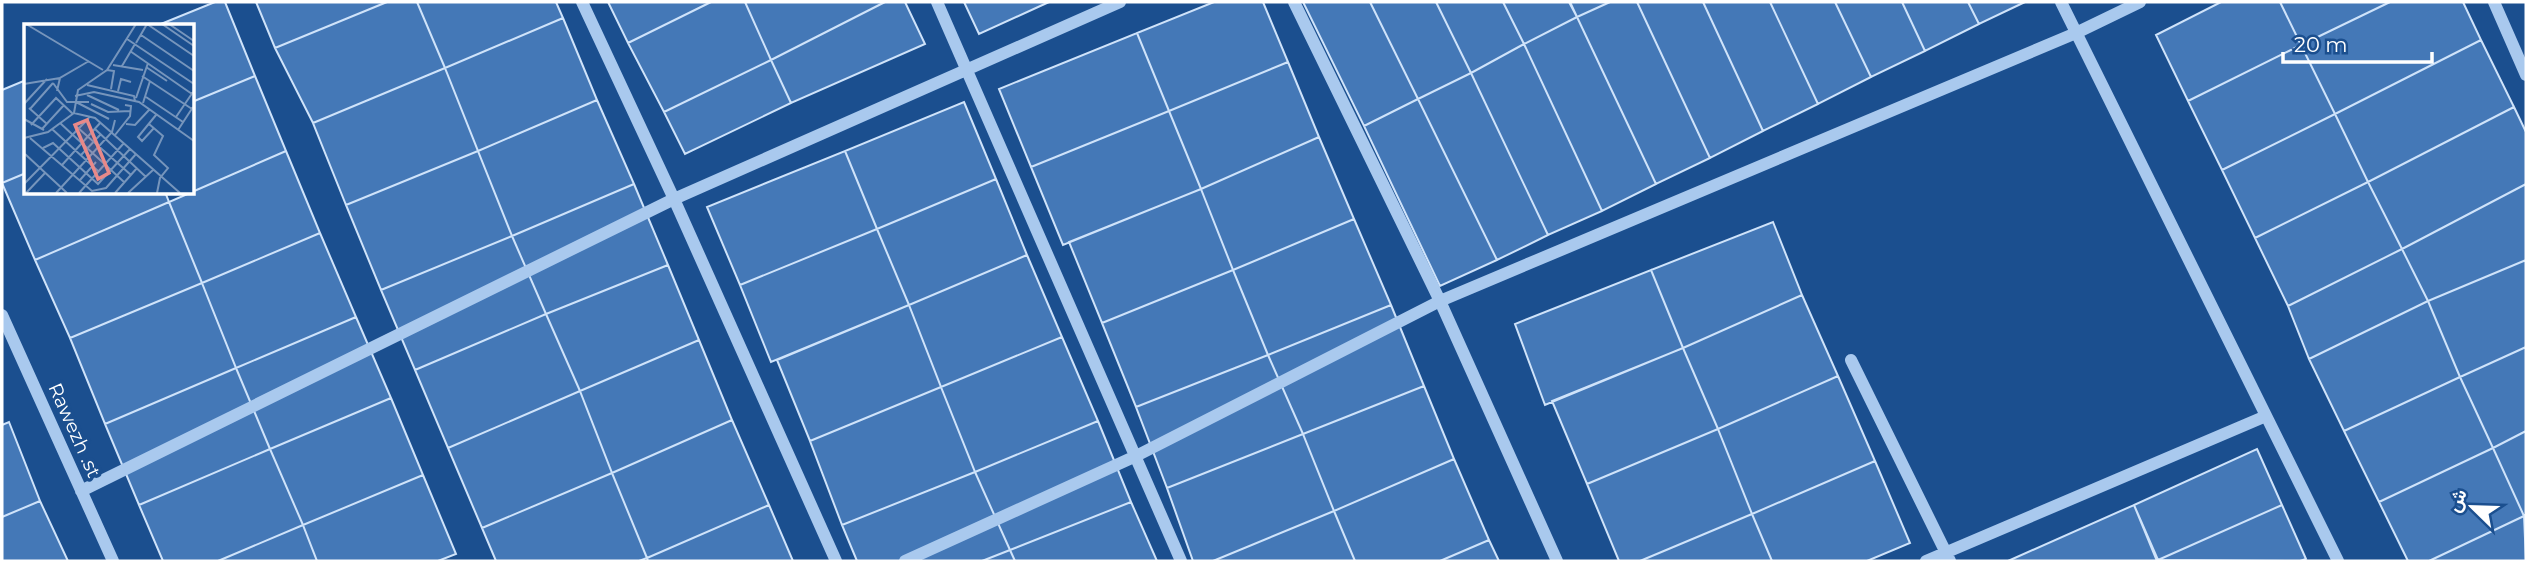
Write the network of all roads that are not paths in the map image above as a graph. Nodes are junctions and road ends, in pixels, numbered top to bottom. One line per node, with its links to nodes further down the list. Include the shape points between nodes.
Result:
1 (582, 2): 11 (street)
2 (937, 2): 9 (street)
3 (1121, 2): 9 (street)
4 (1294, 2): 12 (street)
5 (2061, 2): 8 (street)
6 (2140, 2): 8 (street)
7 (2494, 2): 10 (street)
8 (2076, 33): 12 (street); 15 (street)
9 (967, 69): 11 (street); 16 (street)
10 (2526, 75)
11 (674, 198): 17 (street); 20 (street)
12 (1440, 301): 16 (street); 23 (street)
13 (2, 315): 17 (street, Rawezh .st)
14 (1852, 360): 18 (street)
15 (2266, 416): 18 (street); 25 (street)
16 (1136, 456): 21 (street); 22 (street)
17 (81, 491): 19 (street, Rawezh .st)
18 (1948, 557): 24 (street)
19 (113, 561)
20 (836, 561)
21 (905, 561)
22 (1181, 561)
23 (1557, 561)
24 (1926, 561)
25 (2338, 561)

